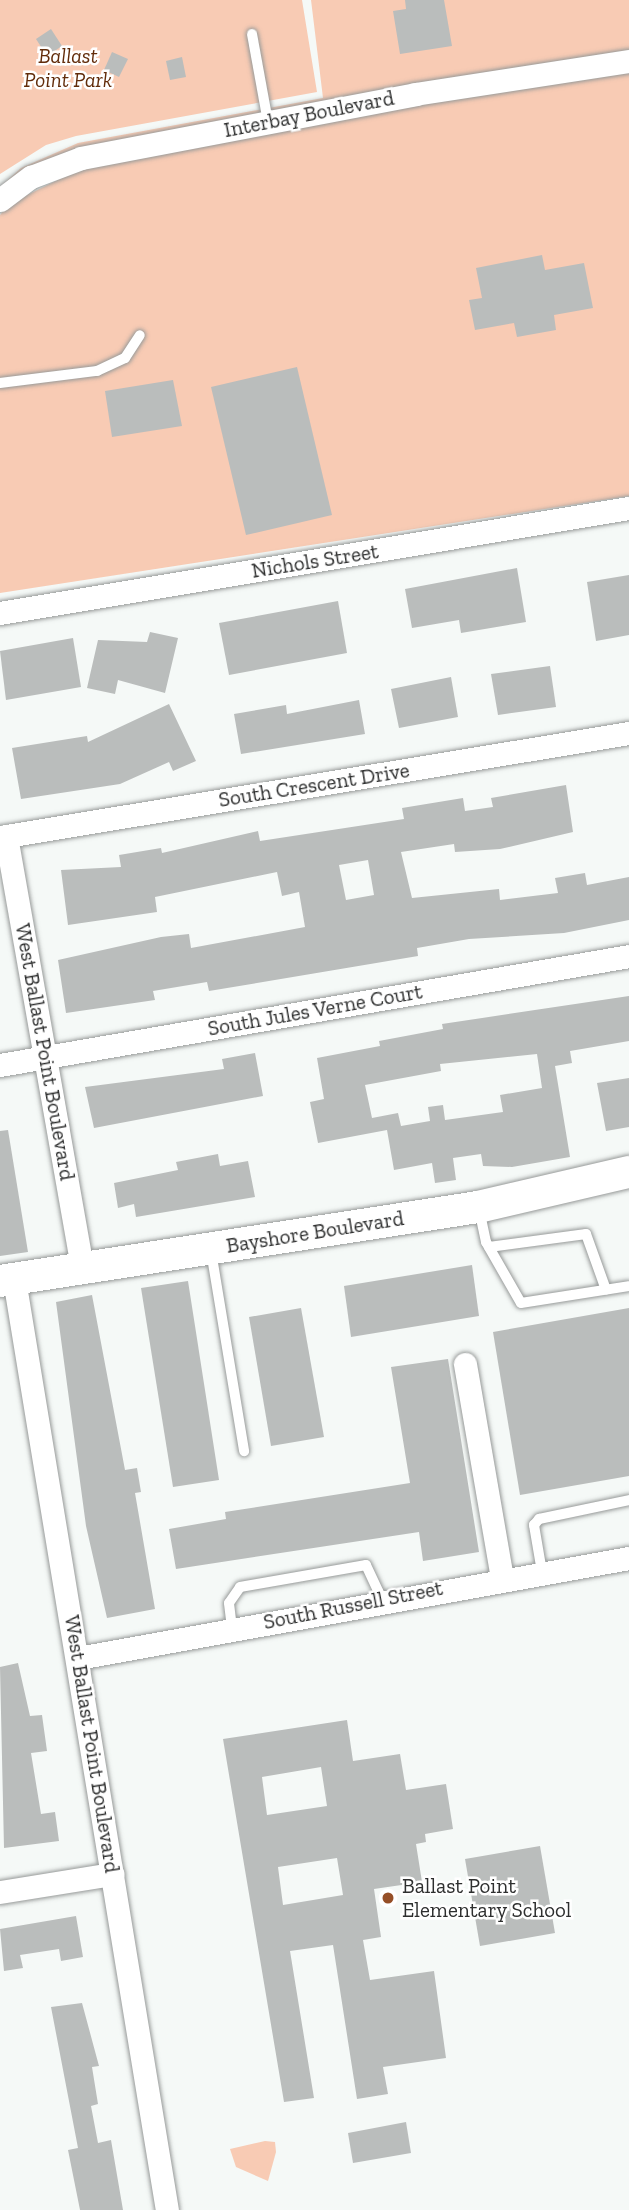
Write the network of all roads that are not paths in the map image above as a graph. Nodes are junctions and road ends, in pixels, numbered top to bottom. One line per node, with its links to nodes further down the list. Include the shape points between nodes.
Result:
1 (252, 34): 3 (lane)
2 (629, 61): 3 (street, Interbay Boulevard)
3 (268, 122): 4 (street, Interbay Boulevard, via 81,158 31,177)
4 (0, 200)
5 (140, 335): 6 (lane, via 125,358 97,371)
6 (0, 383)
7 (629, 508): 8 (street, Nichols Street)
8 (0, 613)
9 (629, 733): 10 (street, South Crescent Drive)
10 (3, 837): 12 (street, West Ballast Point Boulevard)
11 (629, 956): 12 (street, South Jules Verne Court)
12 (47, 1057): 13 (street, South Jules Verne Court); 18 (street, West Ballast Point Boulevard)
13 (0, 1065)
14 (629, 1173): 15 (street, Bayshore Boulevard)
15 (478, 1207): 16 (lane); 17 (street, Bayshore Boulevard)
16 (489, 1247): 21 (lane, via 521,1303); 21 (lane, via 586,1234)
17 (210, 1248): 18 (street, Bayshore Boulevard); 23 (lane)
18 (82, 1268): 19 (street, Bayshore Boulevard)
19 (7, 1280): 30 (street, West Ballast Point Boulevard)
20 (629, 1286): 21 (lane)
21 (606, 1290)
22 (465, 1364): 27 (street)
23 (244, 1451)
24 (629, 1500): 26 (lane, via 539,1519 534,1525)
25 (629, 1558): 26 (street, South Russell Street)
26 (542, 1572): 27 (street, South Russell Street)
27 (502, 1578): 28 (street, South Russell Street)
28 (382, 1599): 29 (street, South Russell Street); 29 (lane, via 366,1564 240,1587 229,1602)
29 (232, 1628): 30 (street, South Russell Street)
30 (78, 1658): 31 (street, West Ballast Point Boulevard)
31 (113, 1874): 32 (street); 33 (street, West Ballast Point Boulevard)
32 (0, 1892)
33 (167, 2210)

